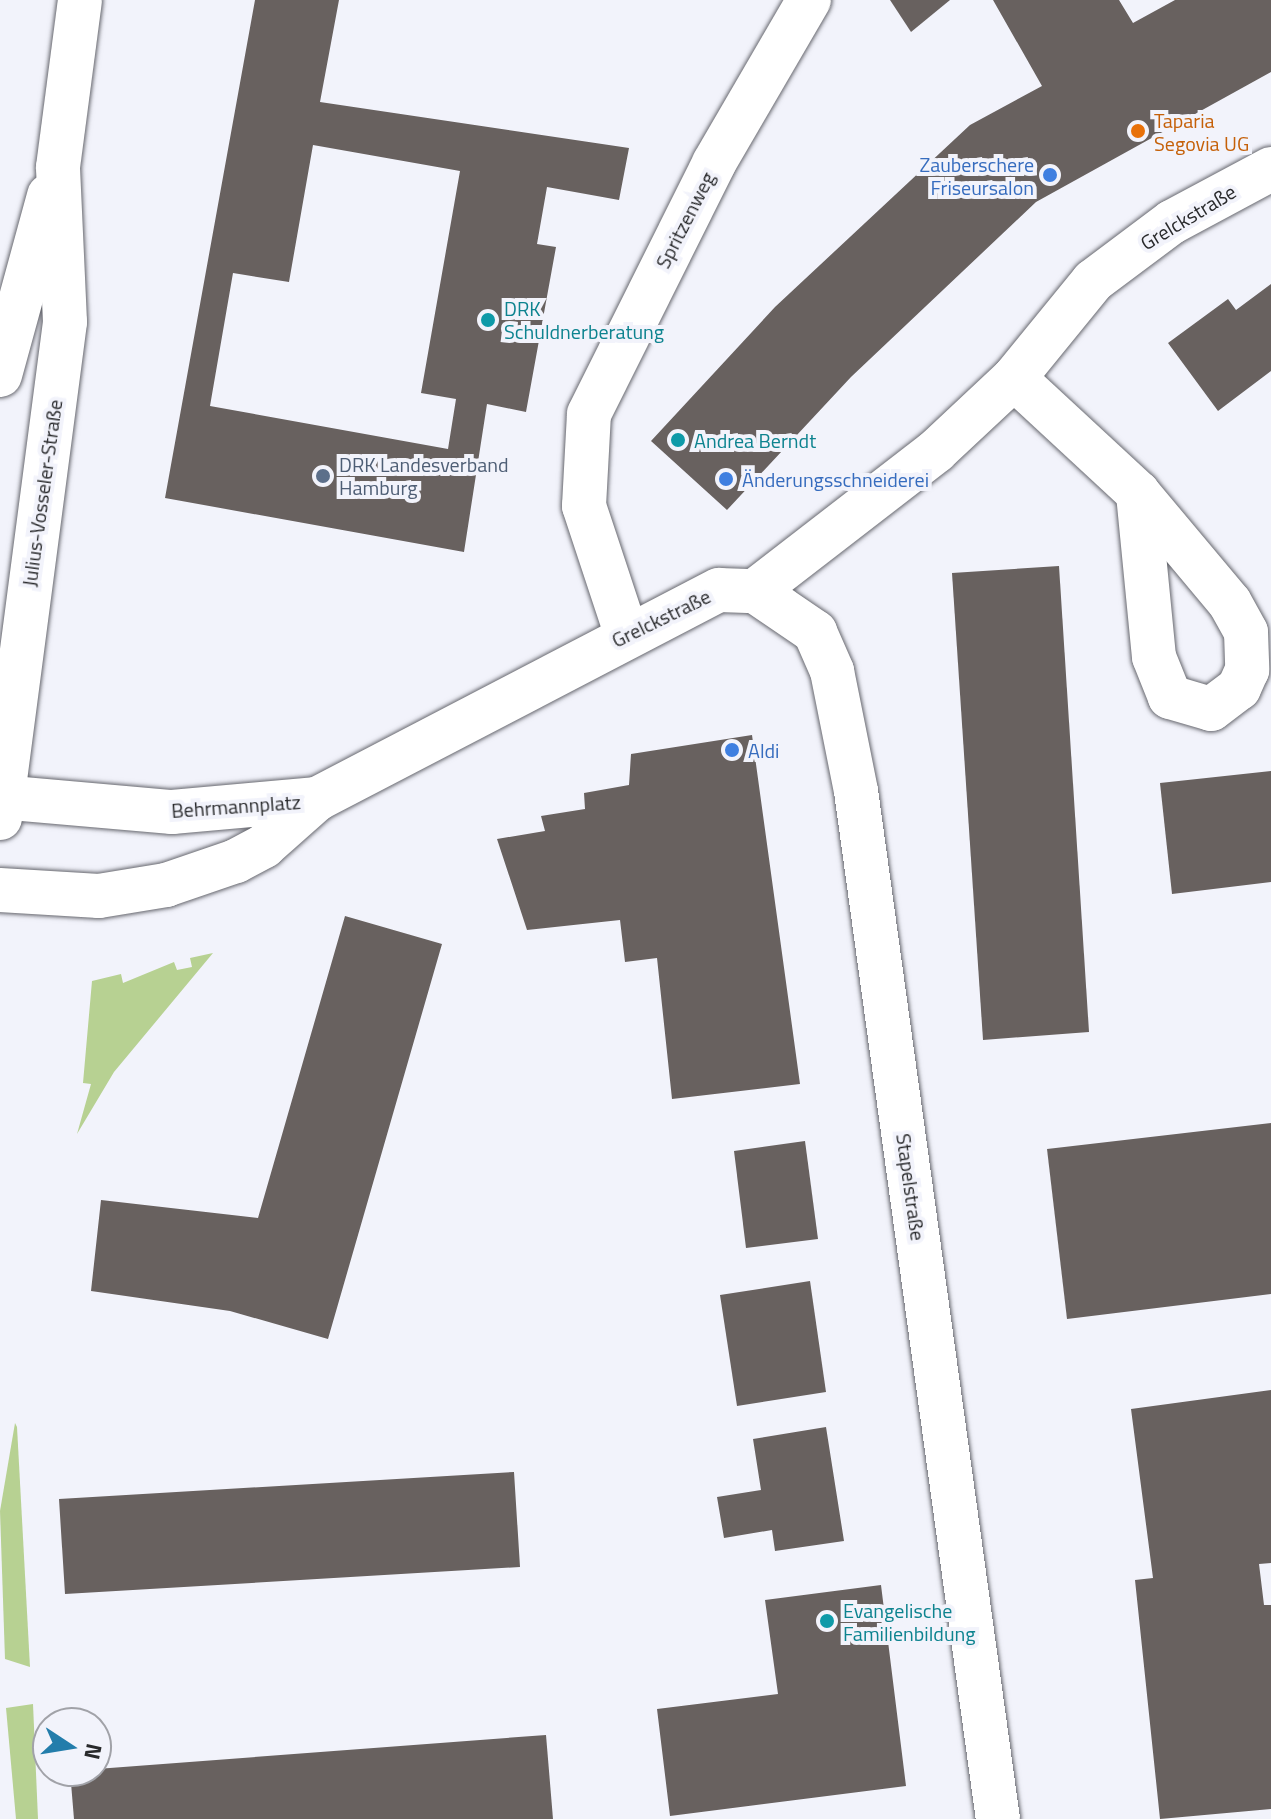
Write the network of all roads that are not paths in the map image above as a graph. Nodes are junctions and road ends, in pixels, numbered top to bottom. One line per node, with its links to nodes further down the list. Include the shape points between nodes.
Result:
1 (80, 0): 3 (street, Julius-Vosseler-Straße)
2 (809, 0): 9 (street, Spritzenweg, via 714,163 589,414 584,506)
3 (58, 167): 5 (street, Julius-Vosseler-Straße, via 11,317); 11 (street, Julius-Vosseler-Straße, via 65,322)
4 (1271, 169): 6 (street, Grelckstraße, via 1172,222 1093,281)
5 (0, 375)
6 (1014, 378): 7 (street); 8 (street, Grelckstraße, via 936,451)
7 (1138, 493)
8 (755, 591): 9 (street, Grelckstraße, via 719,590); 13 (street, Stapelstraße, via 815,632 851,764)
9 (626, 633): 10 (street, Grelckstraße)
10 (317, 799): 11 (street, Behrmannplatz, via 172,812); 12 (street, Behrmannplatz, via 264,846 166,885 99,896)
11 (1, 804)
12 (0, 890)
13 (998, 1819)

